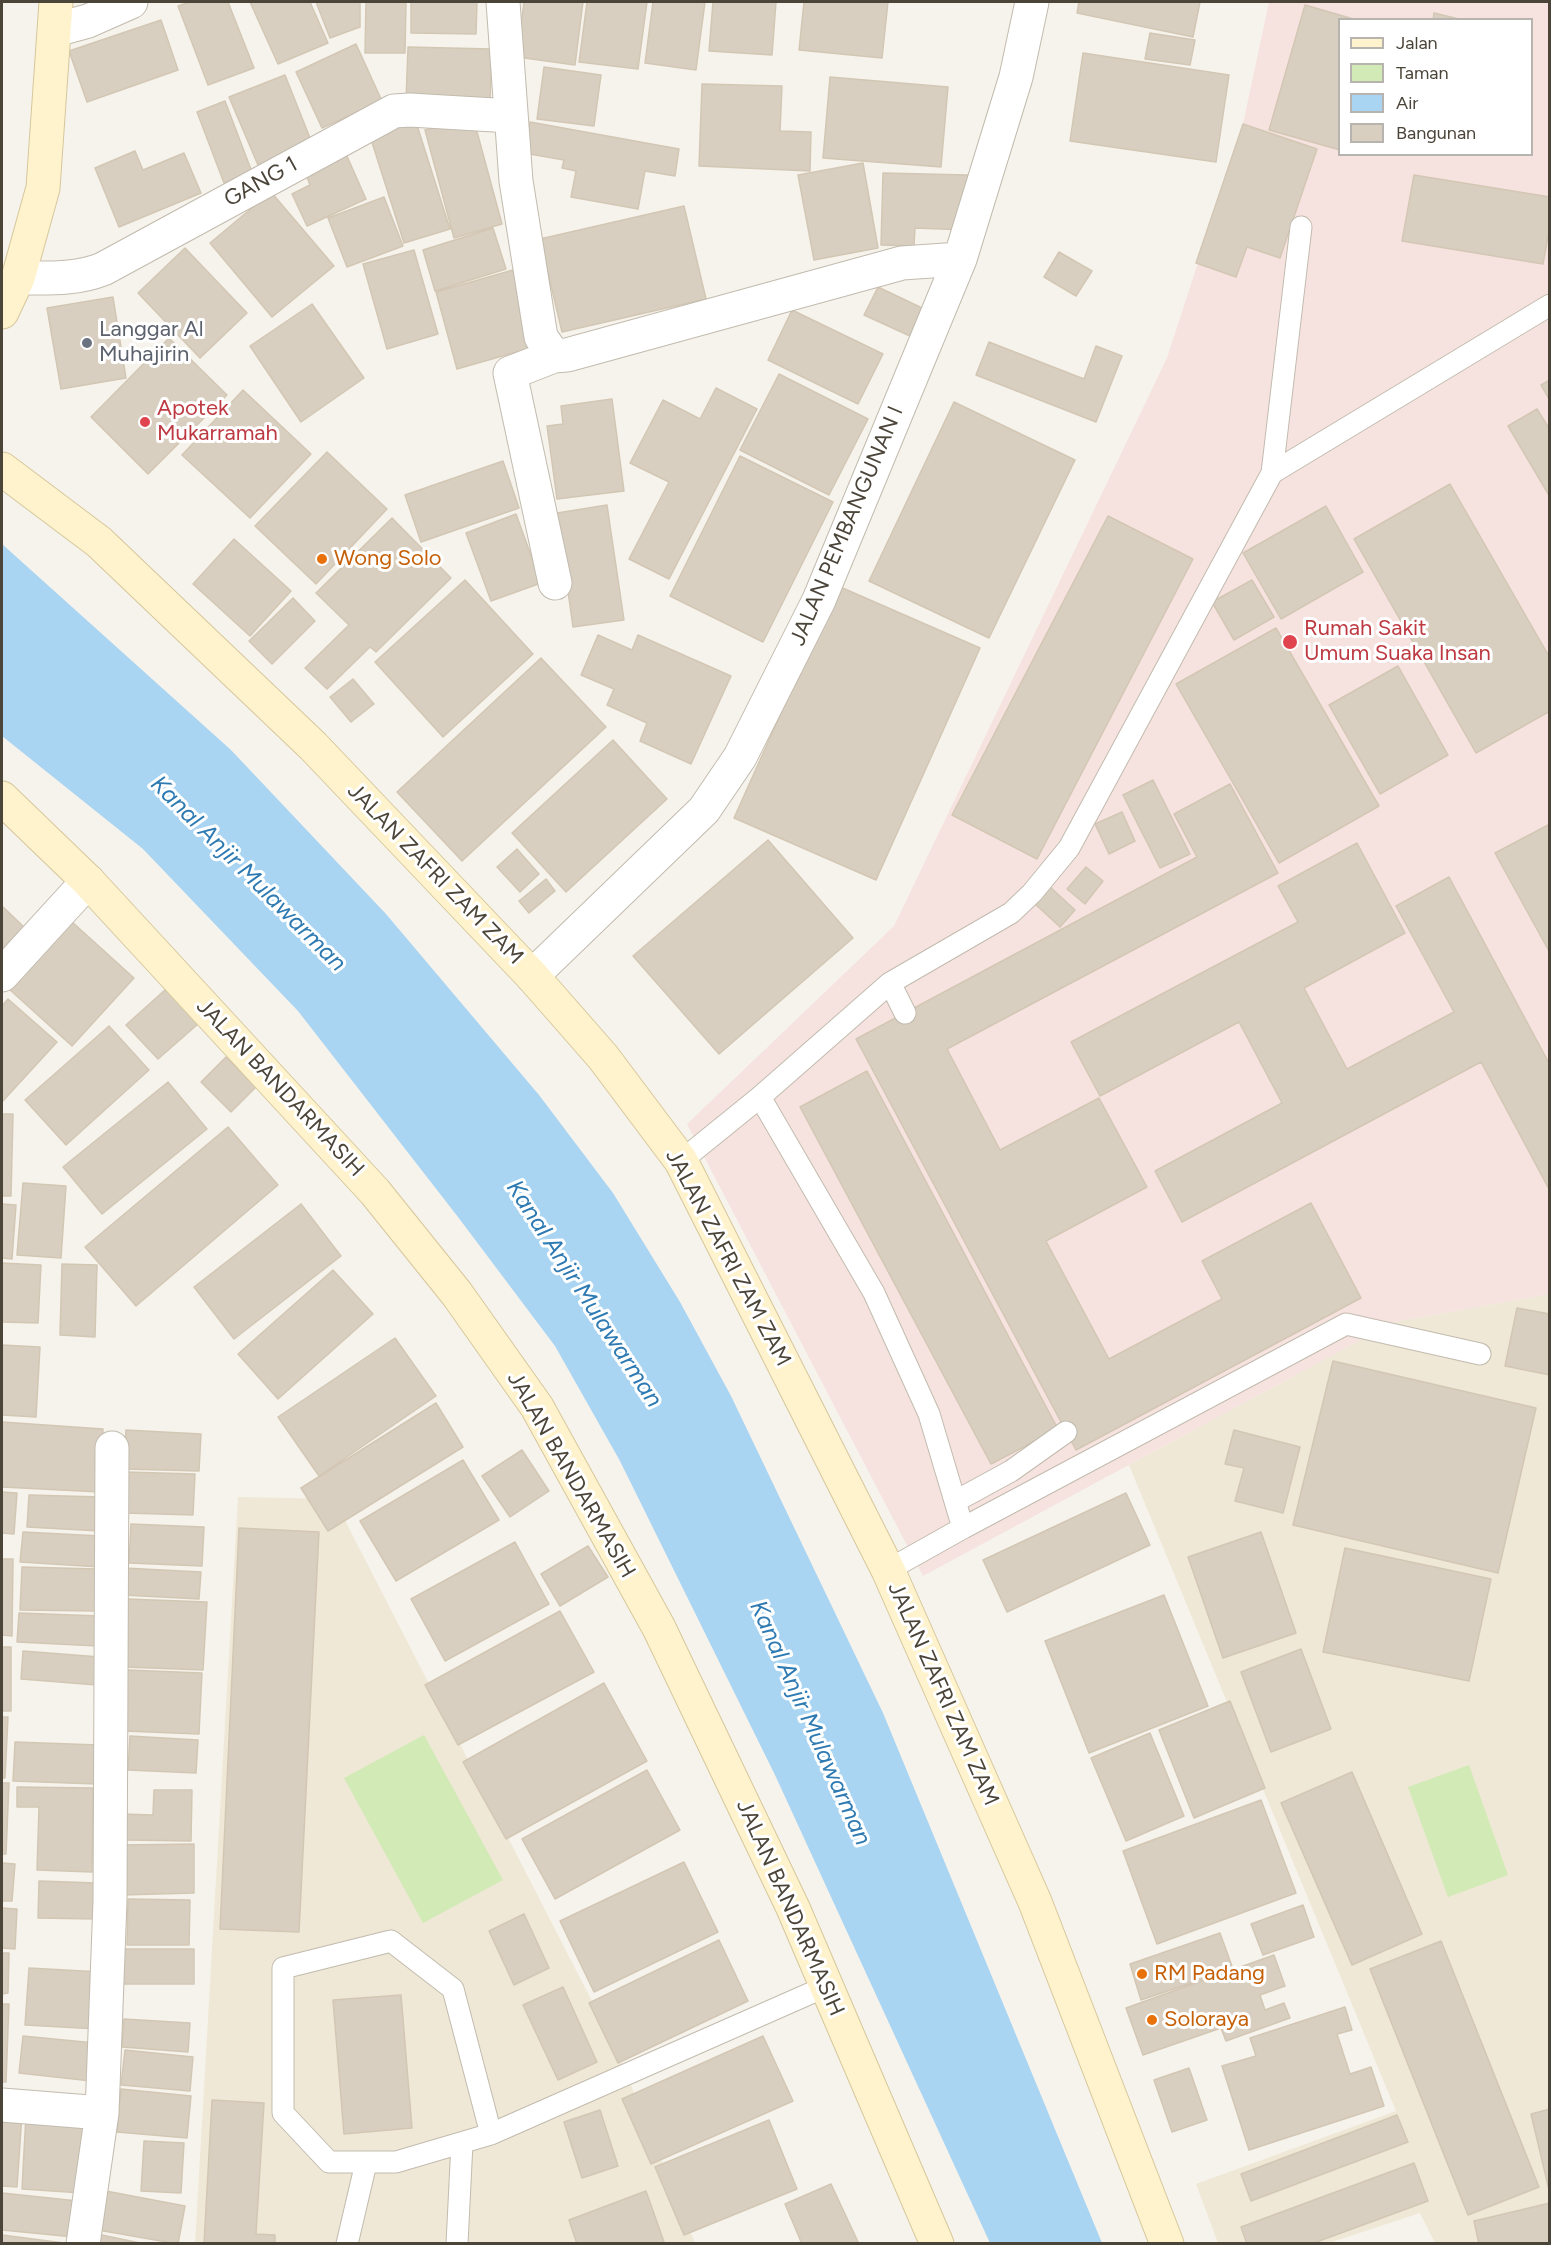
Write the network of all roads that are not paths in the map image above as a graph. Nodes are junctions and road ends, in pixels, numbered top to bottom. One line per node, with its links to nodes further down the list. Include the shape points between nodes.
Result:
1 (131, 2): 4 (street, via 88,21)
2 (503, 2): 5 (street)
3 (1032, 2): 7 (street, JALAN PEMBANGUNAN I, via 1017,77)
4 (55, 16): 8 (main road, via 43,188)
5 (511, 116): 8 (street, GANG 1, via 394,111 103,269 70,278); 11 (street, via 516,181 541,337)
6 (1301, 227): 13 (lane)
7 (960, 259): 11 (street, via 902,263); 18 (street, JALAN PEMBANGUNAN I, via 819,600 740,757 704,810)
8 (18, 278): 10 (main road)
9 (1550, 305): 13 (lane)
10 (2, 312)
11 (554, 356): 14 (street, via 510,373)
12 (2, 469): 18 (main road, JALAN ZAFRI ZAM ZAM, via 99,542 313,746)
13 (1272, 473): 19 (lane, via 1069,848 1053,870 1011,913)
14 (555, 583)
15 (2, 798): 16 (main road, JALAN BANDARMASIH)
16 (88, 881): 17 (street); 29 (main road, JALAN BANDARMASIH, via 375,1192 457,1294 537,1407 659,1628 793,1908)
17 (2, 975)
18 (532, 976): 22 (main road, JALAN ZAFRI ZAM ZAM, via 603,1057)
19 (890, 983): 20 (lane); 21 (lane)
20 (905, 1013)
21 (760, 1097): 22 (lane); 26 (lane, via 874,1293 929,1414)
22 (681, 1161): 28 (main road, JALAN ZAFRI ZAM ZAM)
23 (1480, 1354): 27 (lane, via 1346,1324)
24 (1066, 1432): 26 (lane, via 1011,1471)
25 (112, 1448): 31 (street, via 110,1901)
26 (956, 1501): 27 (lane)
27 (963, 1528): 28 (lane)
28 (888, 1570): 35 (main road, JALAN ZAFRI ZAM ZAM, via 1035,1902)
29 (826, 1986): 32 (lane); 39 (main road, JALAN BANDARMASIH)
30 (2, 2105): 31 (street)
31 (102, 2113): 36 (street)
32 (491, 2134): 33 (lane); 34 (lane, via 453,1989 391,1941 283,1968 283,2113 329,2162)
33 (462, 2143): 34 (lane, via 396,2162); 38 (lane)
34 (366, 2163): 37 (lane)
35 (1163, 2242)
36 (83, 2244)
37 (347, 2244)
38 (456, 2244)
39 (937, 2244)

